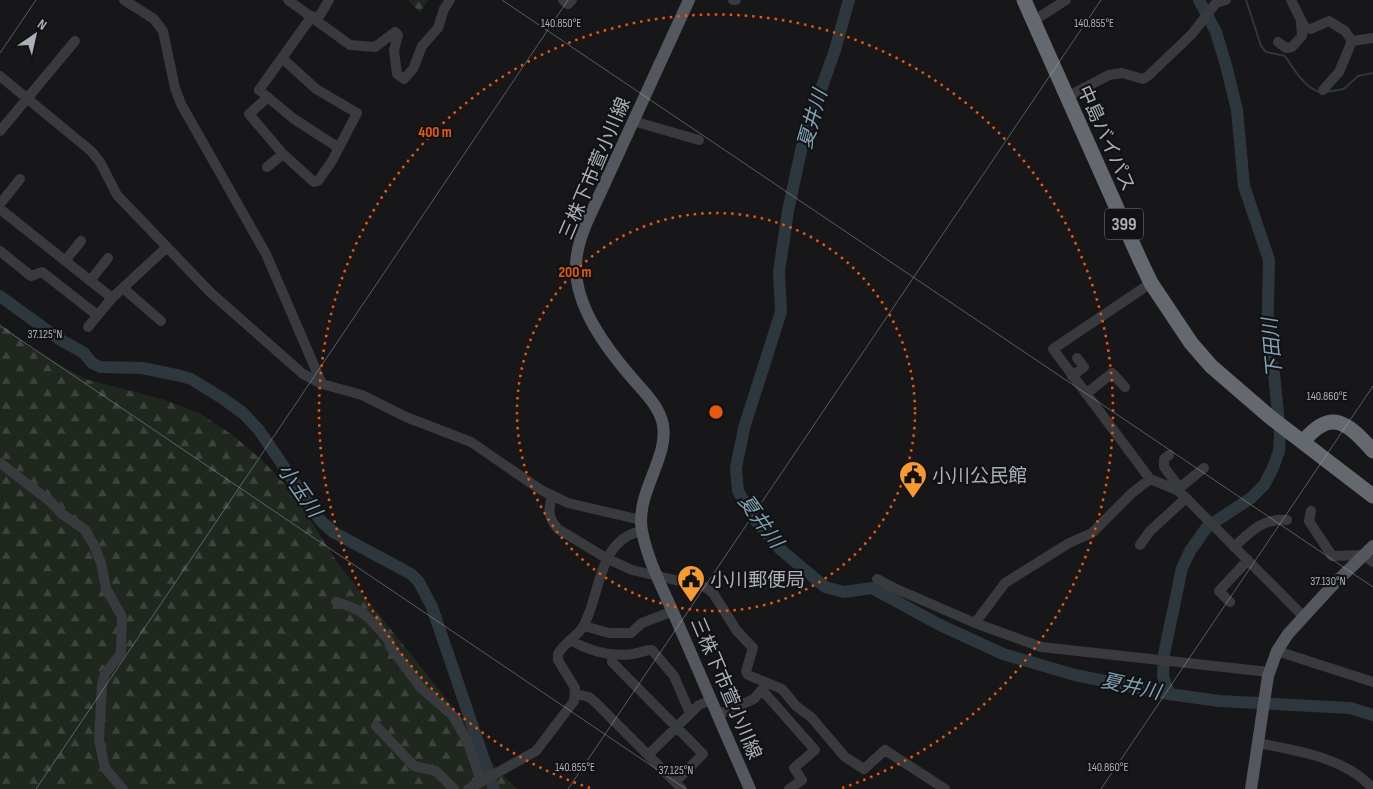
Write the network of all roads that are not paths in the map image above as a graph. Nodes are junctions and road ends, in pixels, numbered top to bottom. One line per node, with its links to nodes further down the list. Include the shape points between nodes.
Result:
1 (124, 0): 48 (street, via 160,24 181,104 258,238)
2 (288, 0): 12 (street)
3 (330, 0): 12 (street)
4 (450, 0): 12 (street, via 438,28 422,46 413,69 404,79 397,74 394,50 398,35 395,32 382,44 361,47 334,36)
5 (563, 0): 6 (street, via 568,4)
6 (572, 0)
7 (689, 0): 25 (main road, 三株下市萱小川線)
8 (1024, 0): 13 (highway, 中島バイパス / 399)
9 (1066, 0): 13 (street)
10 (1226, 0): 23 (street, via 1216,3 1182,45 1148,76 1142,79 1122,73 1109,75)
11 (1293, 1): 14 (street)
12 (314, 18): 19 (street)
13 (1034, 21): 23 (highway, 中島バイパス / 399)
14 (1301, 24): 17 (street, via 1311,29 1329,21 1345,31); 18 (street, via 1302,36 1292,47 1286,48)
15 (1373, 38): 17 (street)
16 (75, 41): 24 (street)
17 (1352, 41): 21 (street, via 1339,72)
18 (1278, 42)
19 (283, 59): 22 (street, via 259,90); 28 (street, via 316,89 357,113)
20 (0, 76): 24 (street)
21 (1324, 90)
22 (268, 97): 28 (street, via 294,119); 29 (street, via 249,114)
23 (1067, 97): 40 (highway, 中島バイパス / 399)
24 (28, 98): 26 (street); 35 (street, via 91,151 117,195)
25 (633, 121): 27 (street); 63 (main road, 三株下市萱小川線, via 579,241 576,266 582,299 596,328 659,412 664,426 663,441 647,486)
26 (0, 131)
27 (699, 140)
28 (339, 148): 29 (street, via 318,182)
29 (283, 154): 30 (street)
30 (267, 167)
31 (20, 179): 32 (street)
32 (0, 204)
33 (0, 209): 38 (street)
34 (81, 241): 38 (street)
35 (167, 247): 41 (street); 48 (street, via 245,324 303,374)
36 (0, 251): 43 (street, via 31,276 42,272)
37 (108, 258): 39 (street)
38 (65, 261): 39 (street)
39 (90, 281): 42 (street)
40 (1151, 283): 47 (street, via 1053,349); 51 (highway, 中島バイパス / 399, via 1191,343 1211,366)
41 (123, 288): 42 (street); 44 (street)
42 (112, 298): 43 (street)
43 (97, 315): 45 (street)
44 (161, 321)
45 (88, 327)
46 (1077, 358): 47 (street, via 1084,367)
47 (1072, 376): 50 (street)
48 (322, 384): 58 (street, via 362,395 406,417 471,442)
49 (1125, 387): 50 (street, via 1112,373)
50 (1086, 394): 56 (street)
51 (1304, 442): 52 (highway, via 1321,424 1332,421 1344,423); 59 (highway, 中島バイパス / 399)
52 (1373, 450)
53 (1169, 455): 57 (street, via 1164,459 1164,467)
54 (0, 463): 94 (street, via 84,529 101,563 106,588 122,617 122,652 102,684 99,740 105,768)
55 (1204, 468): 57 (street)
56 (1150, 479): 57 (street); 76 (street, via 1092,533 1069,543 1005,584)
57 (1178, 489): 60 (street)
58 (552, 496): 63 (street); 67 (street, via 549,509 552,522 558,529)
59 (1373, 496)
60 (1186, 498): 64 (street, via 1150,531); 66 (street)
61 (1311, 511): 68 (street, via 1309,521 1332,556)
62 (1287, 520): 66 (street, via 1273,519 1253,530)
63 (642, 526): 67 (street, via 628,534); 70 (main road, 三株下市萱小川線)
64 (1140, 545)
65 (1373, 546): 68 (main road)
66 (1234, 547): 69 (street)
67 (606, 558): 70 (street, via 632,570); 77 (street)
68 (1368, 558): 75 (main road)
69 (1248, 560): 73 (street, via 1219,591); 75 (street)
70 (658, 576): 74 (main road, 三株下市萱小川線); 83 (street, via 705,587 713,592 737,631 753,648 746,671)
71 (877, 578): 76 (street)
72 (336, 602): 92 (street, via 353,606 367,615 390,641 390,646 421,688 452,715 467,740)
73 (1230, 602)
74 (673, 611): 77 (street, via 642,623 631,633 609,633); 85 (main road, 三株下市萱小川線)
75 (1304, 617): 79 (main road)
76 (975, 623): 81 (street, via 1041,646)
77 (584, 626): 78 (street)
78 (570, 640): 80 (street, via 600,653); 84 (street, via 560,649 558,660 573,682)
79 (1276, 651): 81 (main road); 82 (street)
80 (612, 654): 86 (street, via 632,655 652,650 674,676); 89 (street, via 612,662)
81 (1269, 674): 90 (main road)
82 (1373, 682)
83 (764, 687): 87 (street, via 754,699); 98 (street, via 816,750 794,768 802,780); 99 (street, via 782,690 844,757 864,769 885,750)
84 (576, 694): 91 (street, via 589,697); 92 (street, via 536,751)
85 (711, 700): 86 (street, via 698,705); 87 (main road, 三株下市萱小川線)
86 (690, 713): 89 (street)
87 (717, 714): 97 (main road, 三株下市萱小川線)
88 (376, 726): 95 (street, via 414,766 436,771)
89 (677, 727): 91 (street); 93 (street, via 704,754)
90 (1258, 738): 100 (main road); 101 (street, via 1330,762 1361,778)
91 (648, 755): 93 (street)
92 (483, 780): 96 (street)
93 (679, 785)
94 (123, 789)
95 (454, 789)
96 (468, 789)
97 (750, 789)
98 (789, 789)
99 (942, 789)
100 (1251, 789)
101 (1372, 789)

